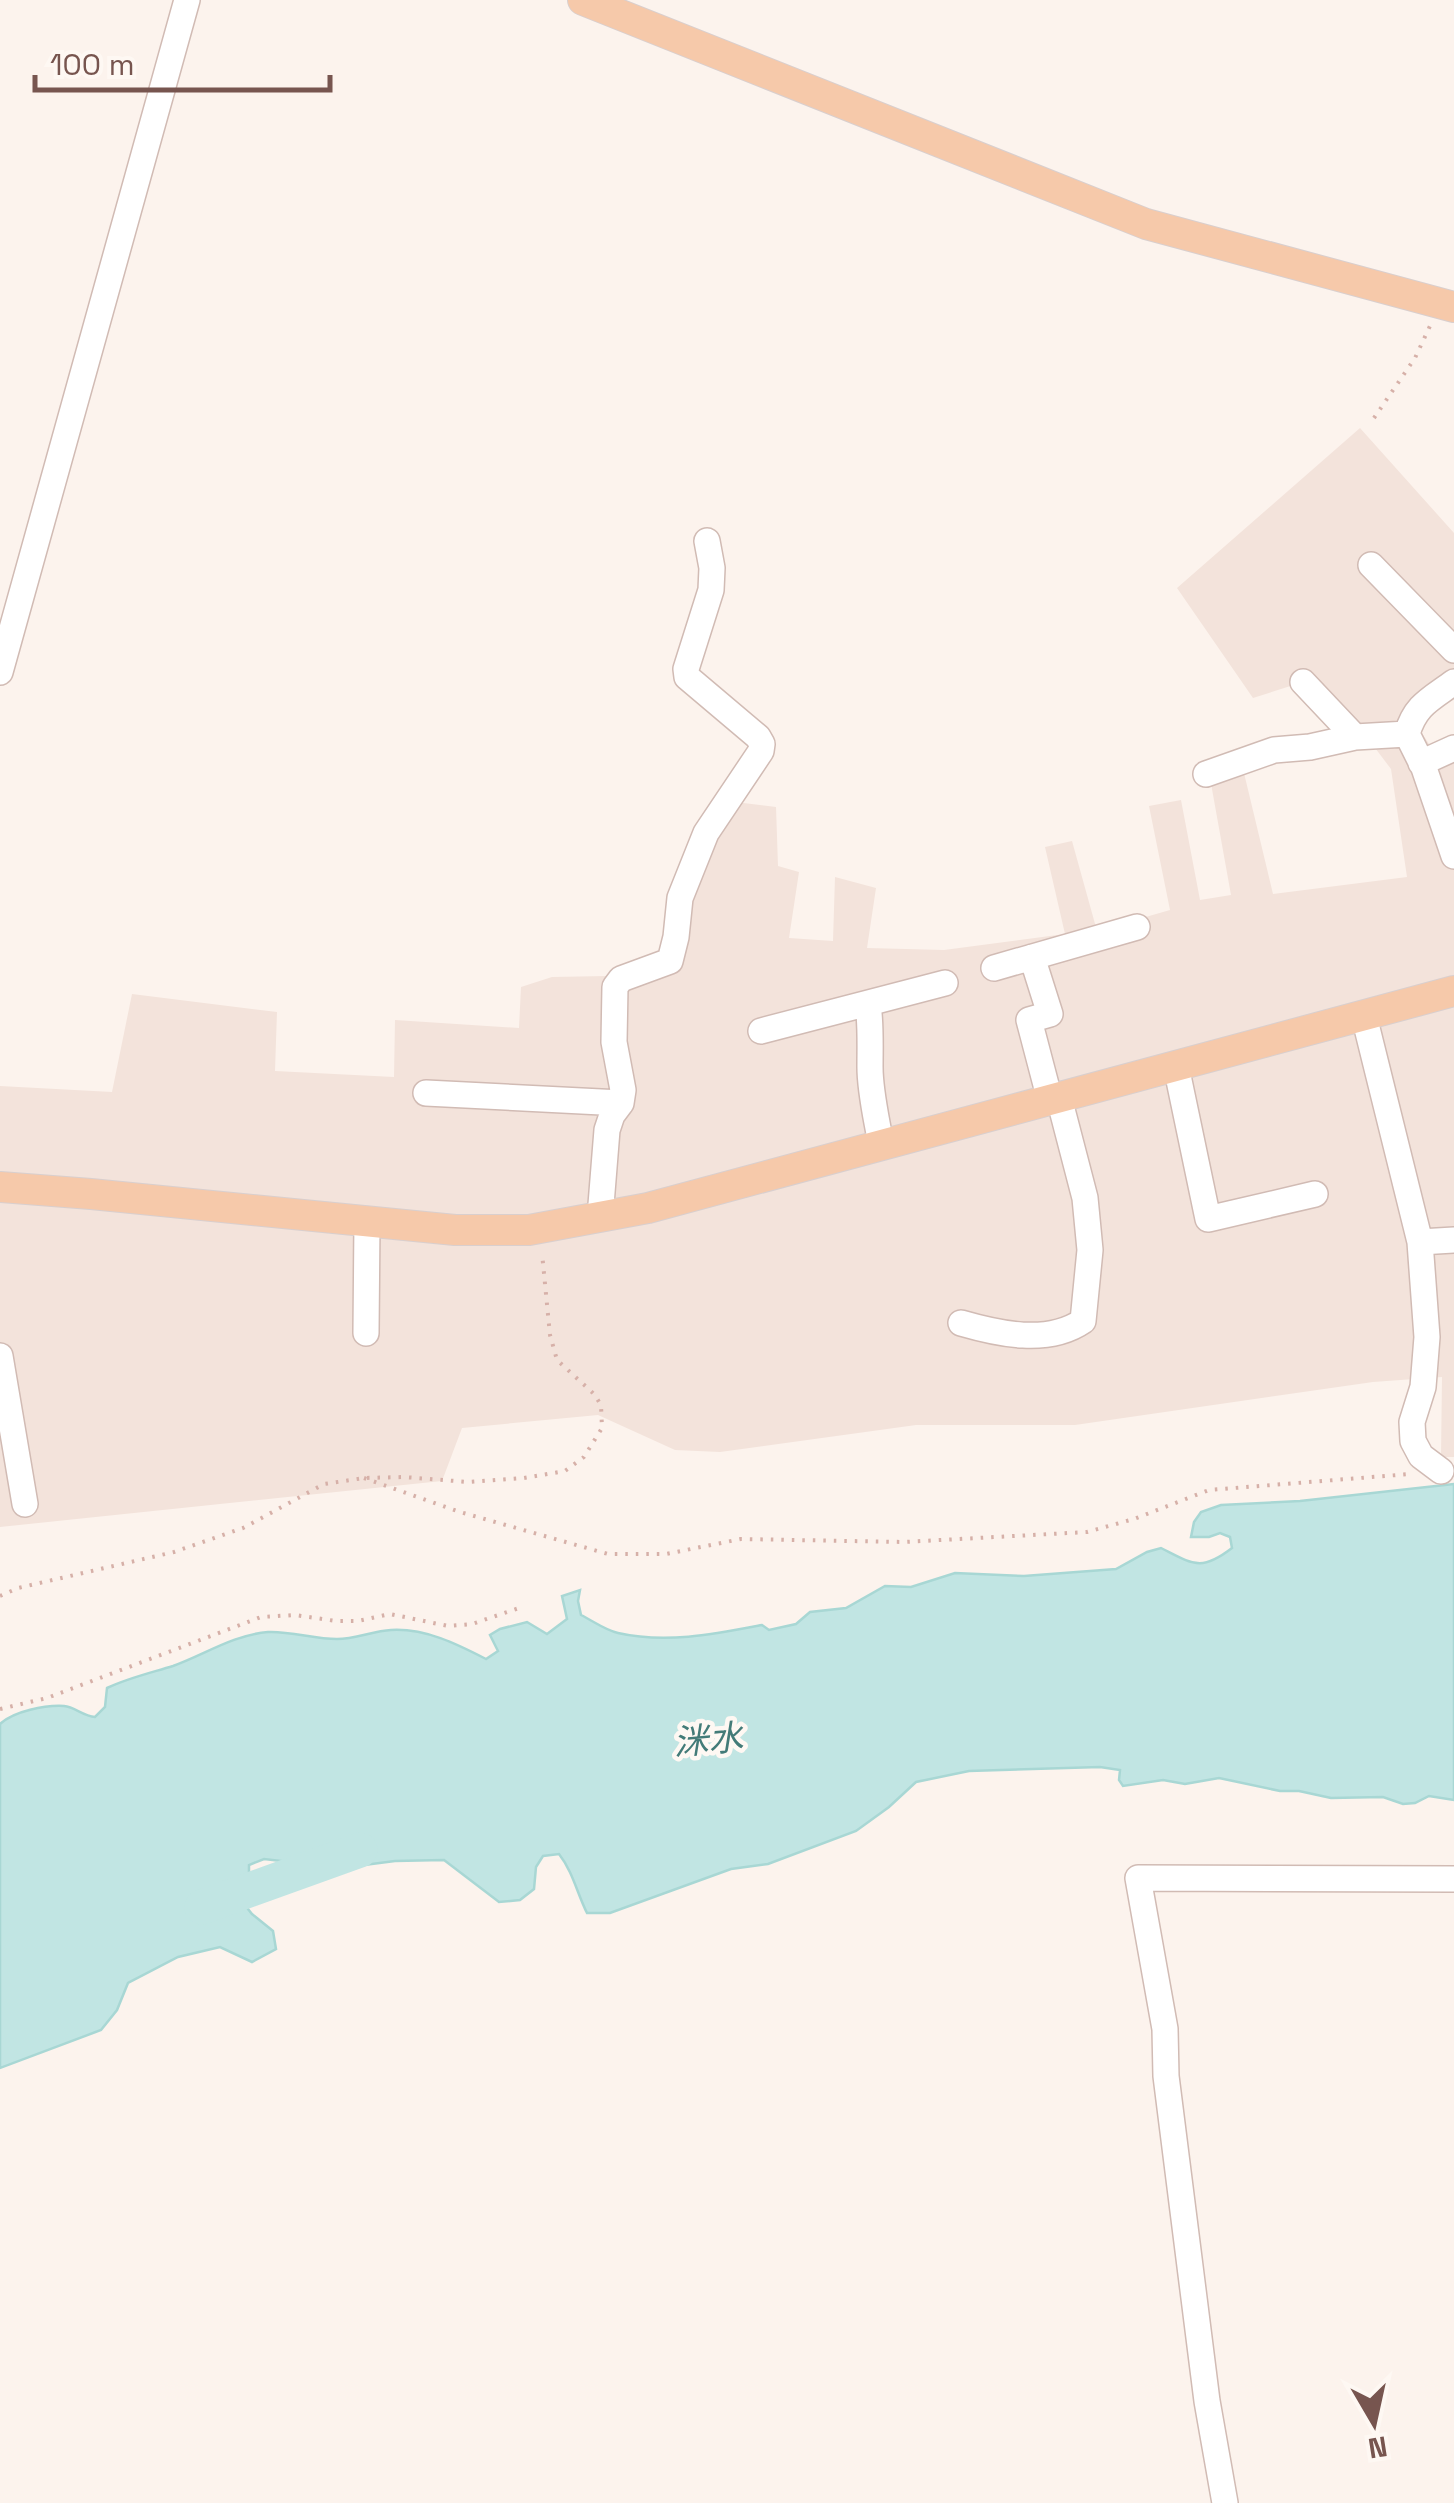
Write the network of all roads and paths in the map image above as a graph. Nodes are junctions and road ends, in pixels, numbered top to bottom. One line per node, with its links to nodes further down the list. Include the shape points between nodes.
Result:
1 (186, 0): 8 (street)
2 (583, 0): 3 (main road, via 1146,224)
3 (1447, 305): 4 (path)
4 (1374, 418)
5 (707, 541): 28 (street, via 712,590 687,677 758,737 761,752 706,833 680,898 670,962 615,987)
6 (1371, 565): 7 (street)
7 (1454, 650)
8 (0, 672)
9 (1304, 682): 12 (street)
10 (1454, 682): 11 (street, via 1418,707)
11 (1406, 734): 12 (street); 14 (street)
12 (1355, 737): 15 (street, via 1274,750)
13 (1454, 748): 14 (street)
14 (1421, 763): 16 (street)
15 (1206, 774)
16 (1454, 856)
17 (1137, 927): 18 (street)
18 (1032, 957): 19 (street); 27 (street, via 1050,1014 1029,1020)
19 (994, 968)
20 (945, 984): 22 (street)
21 (1454, 992): 23 (main road)
22 (868, 1004): 24 (street); 29 (street)
23 (1364, 1016): 25 (main road); 36 (street)
24 (761, 1031)
25 (1176, 1066): 27 (main road); 31 (street, via 1208,1219)
26 (426, 1093): 28 (street)
27 (1054, 1099): 29 (main road); 37 (street, via 1085,1198 1090,1250 1083,1322 1041,1334 1000,1334)
28 (621, 1102): 32 (street, via 607,1130)
29 (881, 1145): 32 (main road)
30 (0, 1188): 33 (main road)
31 (1315, 1194)
32 (600, 1217): 34 (main road)
33 (367, 1222): 34 (main road); 38 (street)
34 (540, 1228): 41 (path, via 556,1360 601,1405 602,1428 584,1458 565,1471 524,1478)
35 (1454, 1240): 36 (street)
36 (1420, 1242): 40 (street, via 1427,1338 1412,1422 1421,1456)
37 (961, 1322)
38 (366, 1333)
39 (0, 1356): 42 (street)
40 (1441, 1471): 41 (path, via 1209,1490 1087,1532 904,1542 741,1539 666,1554 608,1554)
41 (364, 1478): 43 (path, via 324,1484 243,1528 174,1552)
42 (24, 1504)
43 (0, 1596)
44 (522, 1606): 45 (path, via 448,1626 390,1614 336,1622 262,1616 47,1698)
45 (0, 1709)
46 (1454, 1880): 47 (street, via 1138,1878 1166,2030 1204,2382)
47 (1226, 2503)

